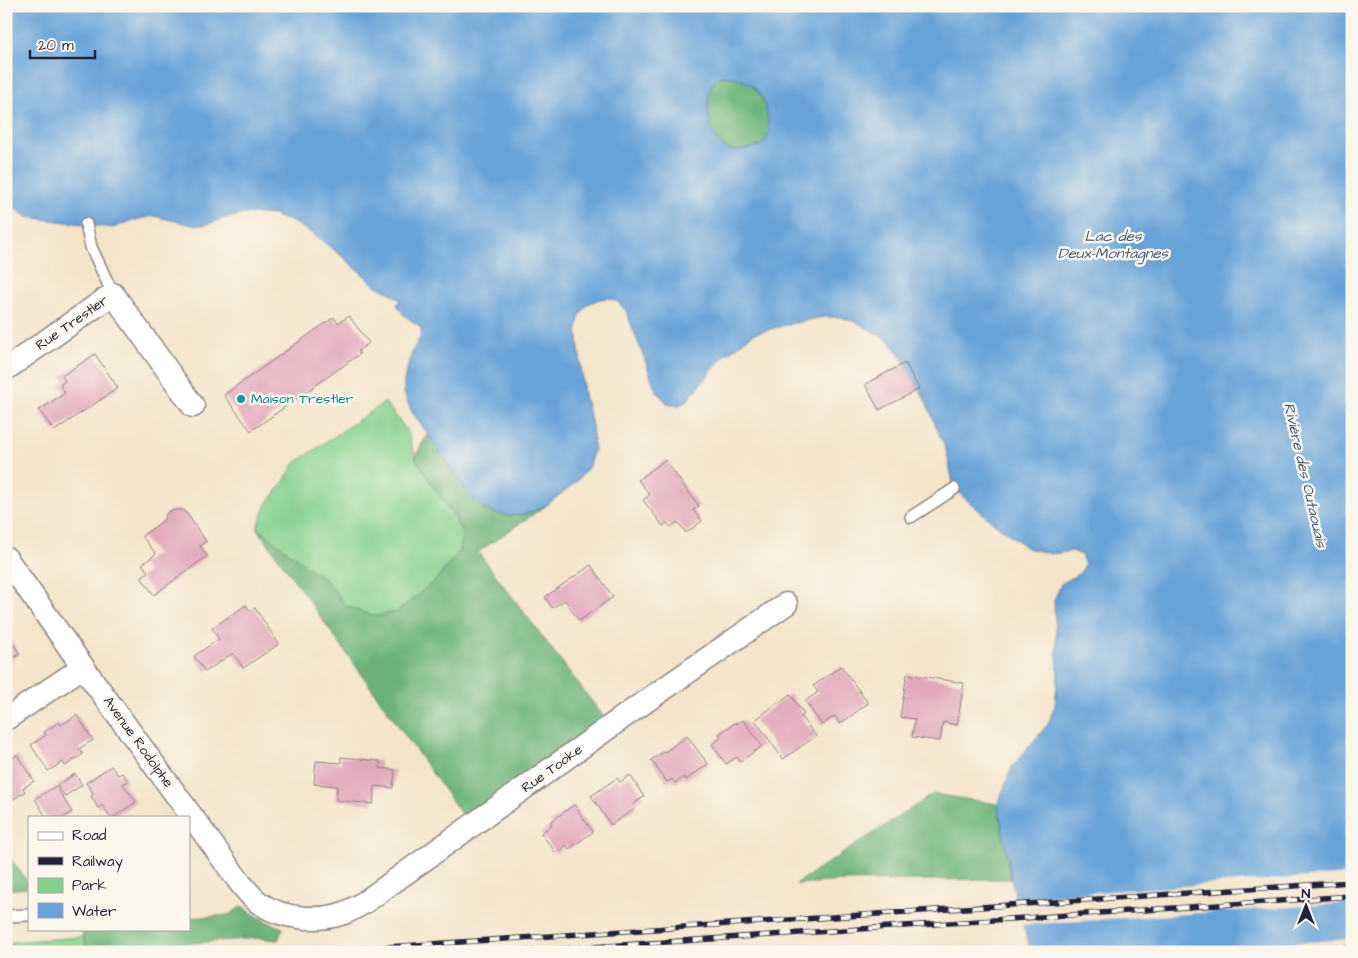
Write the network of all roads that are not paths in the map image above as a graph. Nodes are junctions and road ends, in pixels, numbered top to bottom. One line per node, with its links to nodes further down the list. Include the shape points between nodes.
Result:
1 (86, 224): 2 (lane)
2 (113, 294): 3 (street, Rue Trestler); 4 (street)
3 (6, 369)
4 (193, 406)
5 (954, 489): 6 (lane)
6 (911, 517)
7 (6, 558): 9 (street, Avenue Rodolphe)
8 (786, 604): 13 (street, Rue Tooke, via 365,902 335,916)
9 (83, 667): 10 (street); 13 (street, Avenue Rodolphe, via 252,896 260,904 284,915)
10 (6, 719)
11 (28, 915): 12 (lane)
12 (6, 916)
13 (310, 918)

